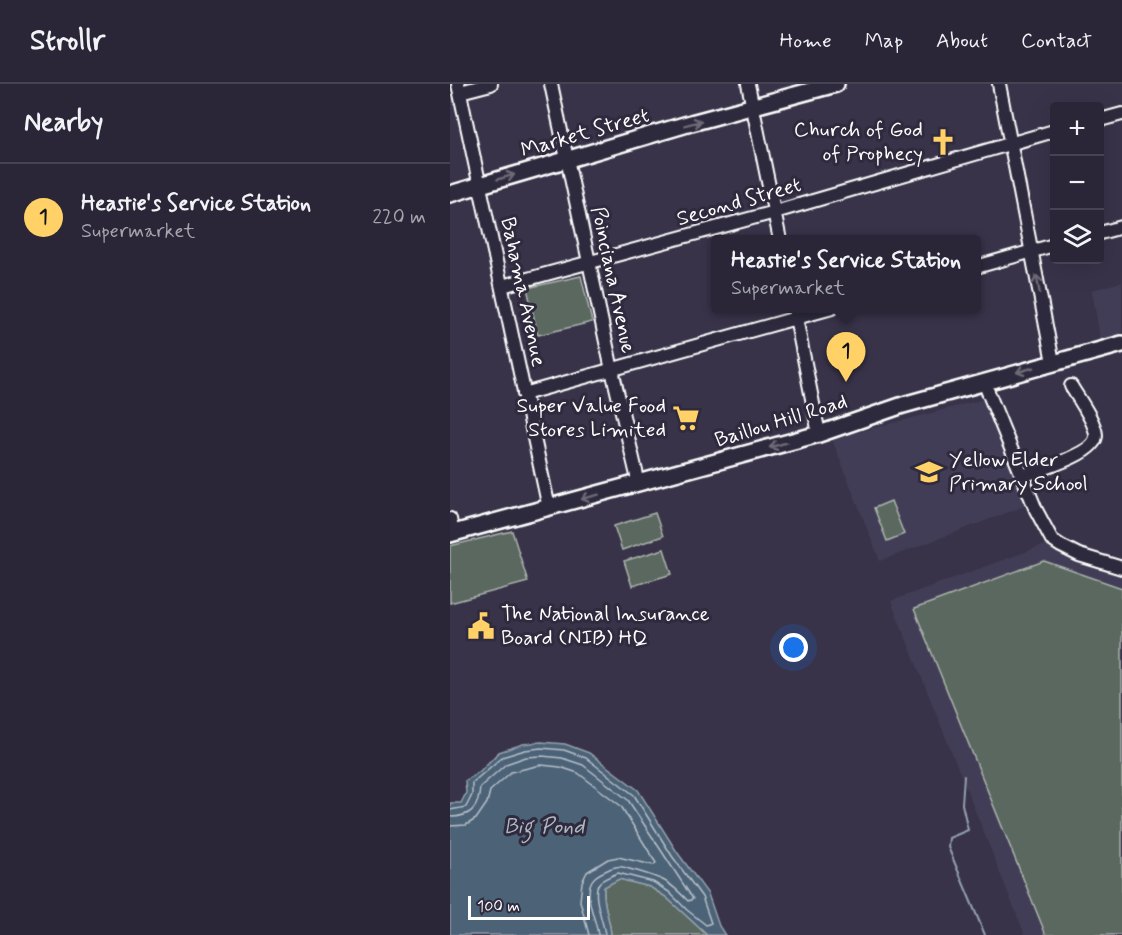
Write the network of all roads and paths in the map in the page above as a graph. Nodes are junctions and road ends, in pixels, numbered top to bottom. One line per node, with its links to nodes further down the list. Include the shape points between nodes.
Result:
1 (491, 84): 6 (street)
2 (551, 84): 12 (street, Poinciana Avenue)
3 (748, 84): 7 (street)
4 (836, 84): 7 (main road, Market Street)
5 (999, 84): 11 (street)
6 (459, 88): 13 (street, Bahama Avenue)
7 (754, 107): 12 (main road, Market Street, one-way to 7); 15 (street)
8 (1122, 114): 9 (street)
9 (1104, 119)
10 (1050, 132): 11 (street, Second Street)
11 (1011, 142): 15 (street, Second Street); 20 (street)
12 (568, 160): 13 (main road, Market Street, one-way to 12); 21 (street, Poinciana Avenue)
13 (480, 185): 14 (main road, Market Street); 23 (street, Bahama Avenue)
14 (450, 194)
15 (775, 212): 18 (street); 21 (street, Second Street)
16 (1122, 227): 17 (street)
17 (1104, 232)
18 (779, 235)
19 (1050, 246): 20 (street)
20 (1032, 251): 22 (street); 26 (street, one-way to 20)
21 (590, 263): 23 (street, Second Street); 27 (street, Poinciana Avenue)
22 (981, 266)
23 (502, 286): 30 (street, Bahama Avenue)
24 (795, 314): 27 (street); 31 (street)
25 (1122, 344): 26 (main road, Baillou Hill Road)
26 (1053, 362): 28 (main road, Baillou Hill Road, one-way to 28)
27 (612, 370): 30 (street); 33 (street, Poinciana Avenue)
28 (984, 382): 31 (main road, Baillou Hill Road); 32 (street)
29 (1071, 386): 32 (street, via 1094,426 1094,444 1081,454)
30 (524, 393): 34 (street, Bahama Avenue)
31 (819, 434): 33 (main road, Baillou Hill Road, one-way to 33)
32 (1022, 476): 36 (street, via 1052,540 1079,555)
33 (639, 484): 34 (main road, Baillou Hill Road, one-way to 34)
34 (549, 508): 35 (main road, Baillou Hill Road)
35 (451, 529)
36 (1122, 568)

